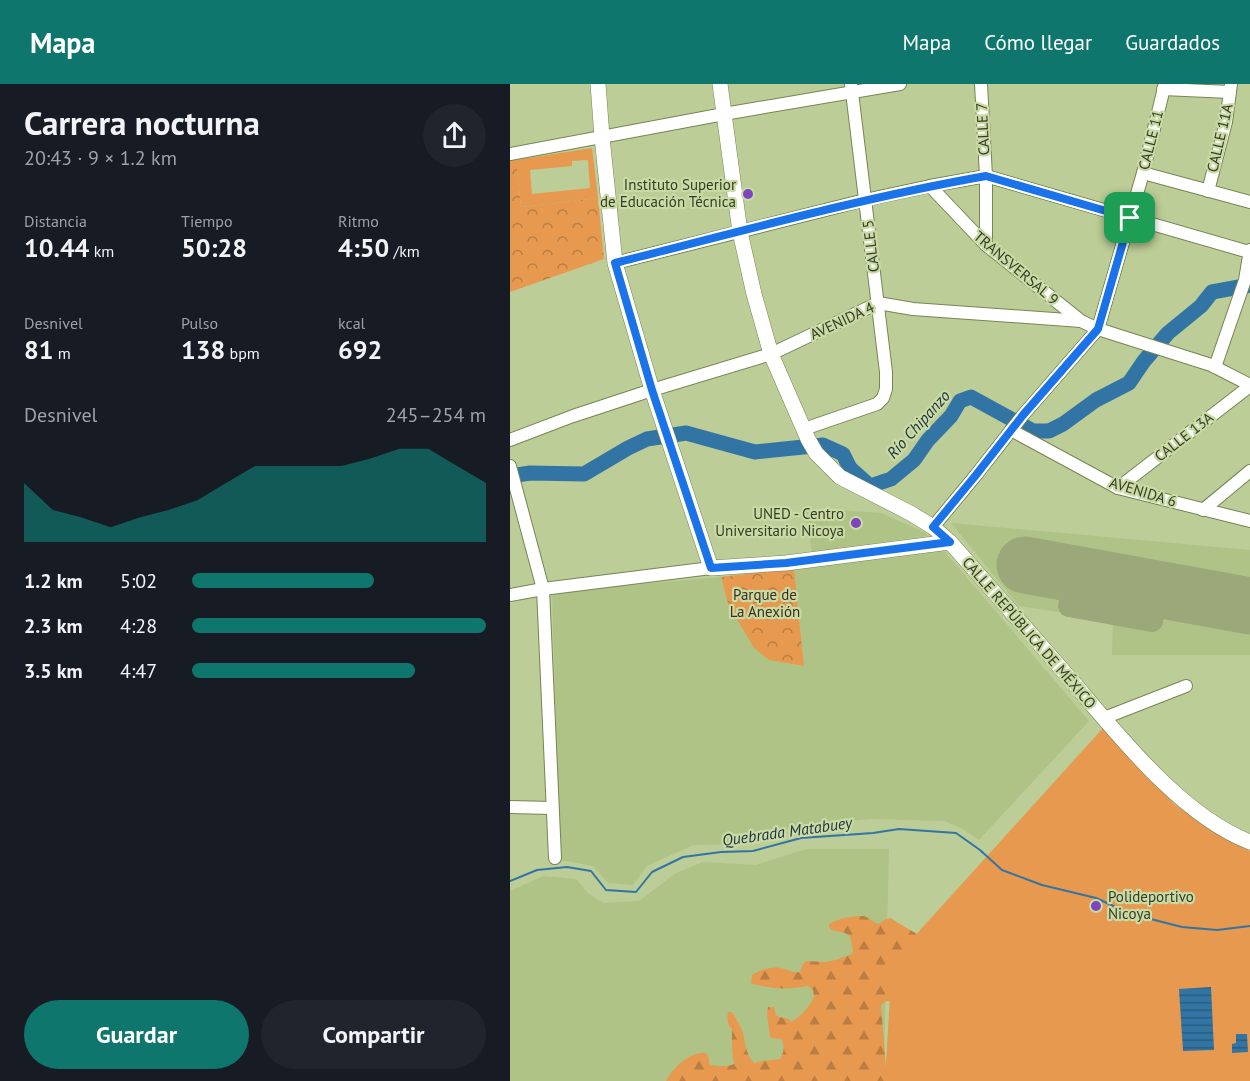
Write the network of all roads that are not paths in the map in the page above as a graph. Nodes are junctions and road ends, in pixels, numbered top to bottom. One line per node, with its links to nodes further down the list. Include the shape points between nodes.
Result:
1 (598, 84): 9 (main road)
2 (720, 84): 8 (main road, CALLE REPÚBLICA DE MÉXICO)
3 (900, 84): 6 (street)
4 (981, 84): 12 (street, CALLE 7)
5 (1164, 87): 7 (street); 11 (street, CALLE 11)
6 (851, 88): 8 (street); 15 (street, CALLE 5)
7 (1230, 88): 14 (street, CALLE 11A, via 1226,122)
8 (723, 114): 9 (street); 18 (main road, CALLE REPÚBLICA DE MÉXICO)
9 (602, 137): 10 (street); 21 (main road)
10 (510, 154)
11 (1143, 173): 14 (street); 17 (street, CALLE 11)
12 (986, 176): 13 (street); 17 (street); 19 (street, CALLE 7)
13 (930, 186): 15 (street); 19 (street, TRANSVERSAL 9)
14 (1208, 191): 16 (street)
15 (865, 200): 18 (street); 22 (street, CALLE 5)
16 (1250, 202)
17 (1130, 218): 20 (street); 24 (street, CALLE 11)
18 (740, 232): 21 (street); 25 (main road, CALLE REPÚBLICA DE MÉXICO)
19 (986, 245): 23 (street, TRANSVERSAL 9)
20 (1250, 251): 26 (street, via 1245,280)
21 (615, 263): 28 (main road)
22 (878, 303): 23 (street, AVENIDA 4); 25 (street, AVENIDA 4); 30 (street, CALLE 5, via 886,372 883,398)
23 (1081, 321): 24 (street, AVENIDA 4)
24 (1098, 329): 26 (street, AVENIDA 4); 29 (street, CALLE 11)
25 (771, 354): 28 (street, AVENIDA 4); 30 (main road, CALLE REPÚBLICA DE MÉXICO)
26 (1215, 367): 27 (street, AVENIDA 4)
27 (1250, 385): 34 (street, CALLE 13A)
28 (652, 390): 31 (street, AVENIDA 4); 39 (main road)
29 (1013, 428): 34 (street, AVENIDA 6); 37 (street, CALLE 11)
30 (806, 434): 37 (main road, CALLE REPÚBLICA DE MÉXICO, via 816,453 840,477)
31 (510, 440)
32 (510, 466): 40 (street)
33 (1250, 471): 35 (street)
34 (1118, 488): 35 (street, AVENIDA 6)
35 (1203, 510): 36 (street, AVENIDA 6)
36 (1250, 521)
37 (933, 527): 38 (main road, CALLE REPÚBLICA DE MÉXICO)
38 (950, 542): 39 (main road, via 786,563); 43 (main road, CALLE REPÚBLICA DE MÉXICO)
39 (711, 568): 40 (street)
40 (543, 589): 41 (street); 45 (street)
41 (510, 595)
42 (1186, 686): 43 (street)
43 (1104, 718): 46 (main road, CALLE REPÚBLICA DE MÉXICO, via 1157,776 1205,818)
44 (510, 807): 45 (street)
45 (552, 808): 47 (street)
46 (1250, 842)
47 (555, 858)

